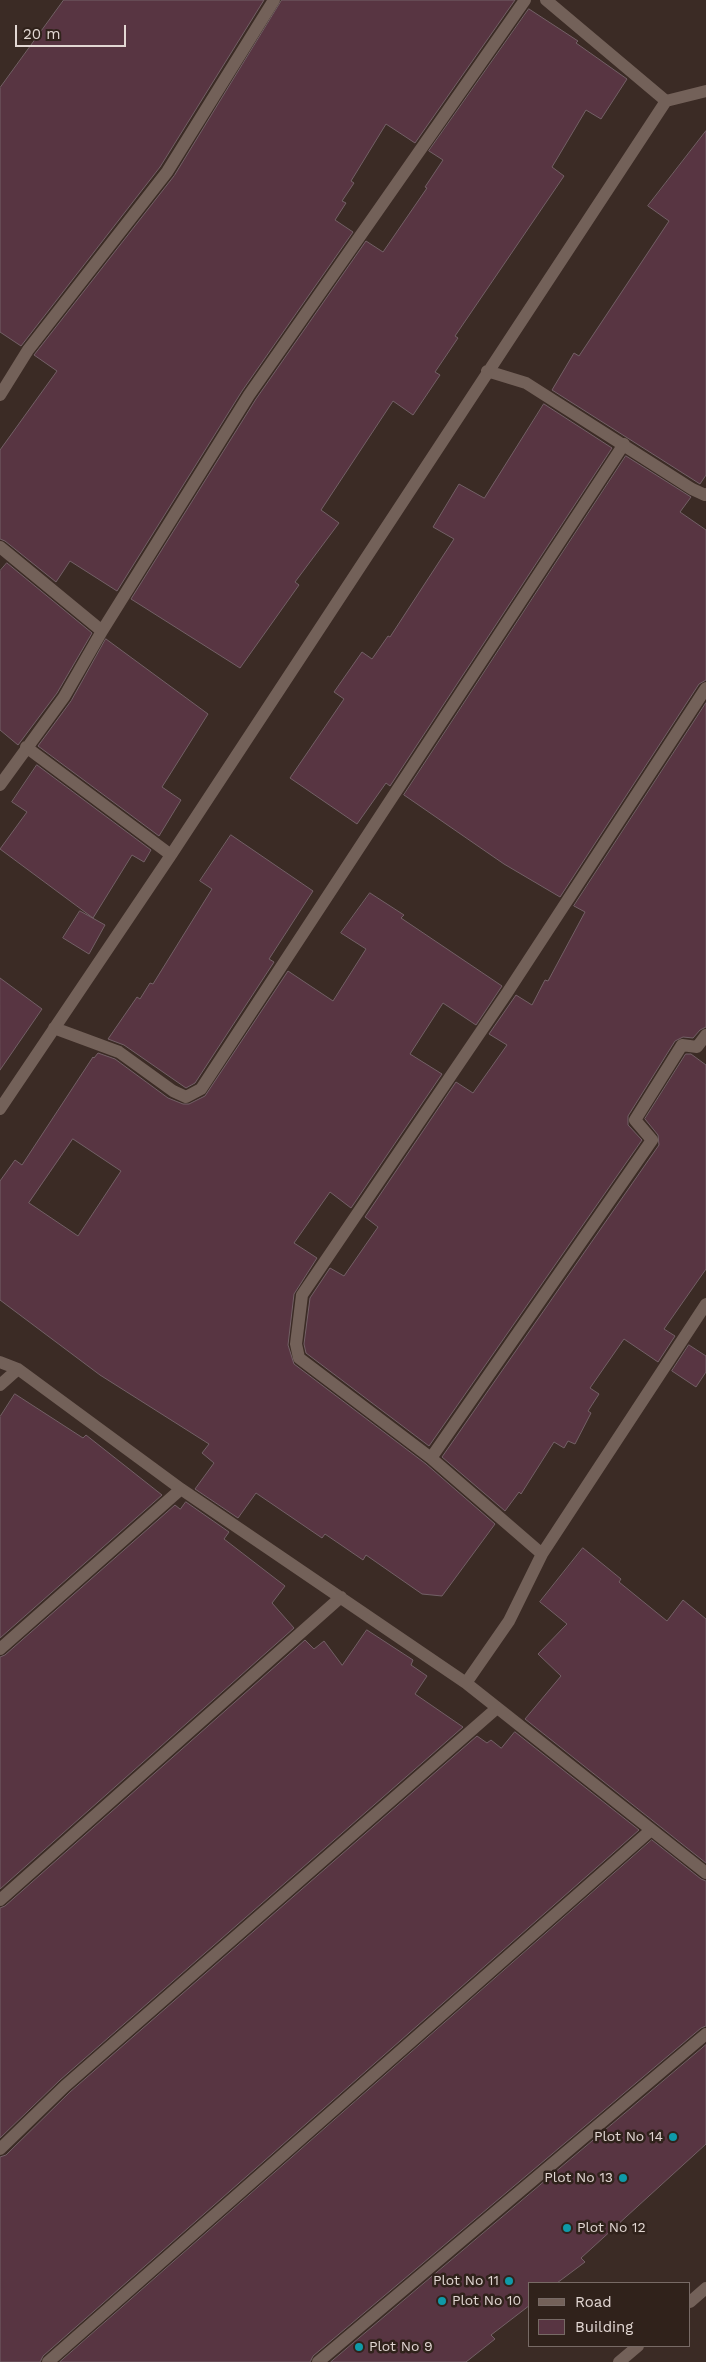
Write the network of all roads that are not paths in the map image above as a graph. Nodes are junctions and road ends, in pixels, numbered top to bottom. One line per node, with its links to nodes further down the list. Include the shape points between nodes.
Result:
1 (274, 0): 7 (street, via 166,172 28,350)
2 (525, 0): 11 (street, via 249,395)
3 (546, 0): 5 (street)
4 (706, 91): 5 (street)
5 (666, 101): 6 (street)
6 (487, 371): 8 (street, via 526,383); 15 (street)
7 (0, 395)
8 (624, 444): 9 (street, via 692,489); 16 (street, via 201,1089 186,1097 119,1052)
9 (706, 494)
10 (0, 547): 11 (street)
11 (102, 631): 13 (street, via 64,697)
12 (706, 688): 23 (street, via 507,993 302,1294 296,1344 298,1358)
13 (26, 747): 14 (street); 15 (street)
14 (0, 785)
15 (171, 855): 16 (street)
16 (54, 1028): 18 (street)
17 (706, 1035): 23 (street, via 698,1048 682,1045 635,1120 652,1140)
18 (0, 1109)
19 (706, 1304): 25 (street)
20 (0, 1362): 21 (street)
21 (18, 1369): 22 (street); 24 (street)
22 (0, 1385)
23 (431, 1458): 25 (street)
24 (181, 1489): 26 (street); 27 (street)
25 (542, 1554): 28 (street, via 509,1621)
26 (341, 1597): 28 (street); 32 (street)
27 (0, 1649)
28 (466, 1683): 29 (street)
29 (497, 1708): 30 (street); 34 (street, via 73,2080)
30 (651, 1830): 31 (street); 38 (street)
31 (706, 1873)
32 (0, 1900)
33 (706, 2034): 39 (street)
34 (0, 2149)
35 (706, 2288): 36 (street)
36 (691, 2301)
37 (637, 2347): 40 (street)
38 (48, 2362)
39 (318, 2362)
40 (619, 2362)

